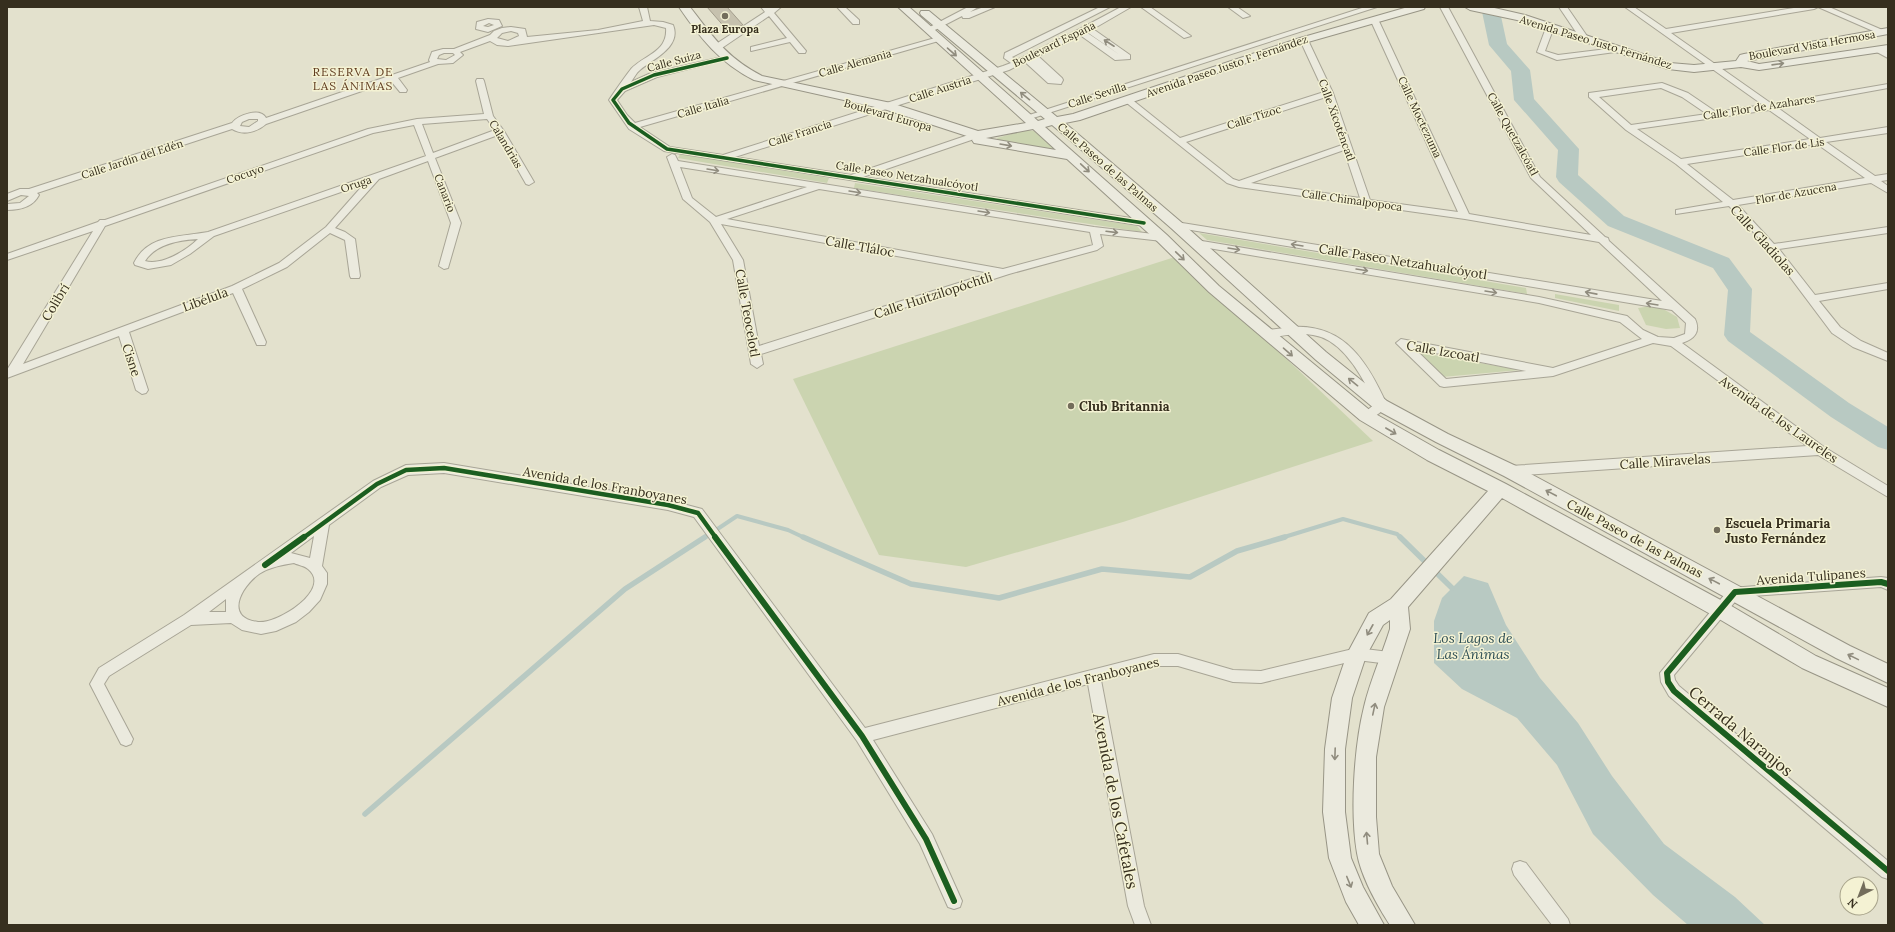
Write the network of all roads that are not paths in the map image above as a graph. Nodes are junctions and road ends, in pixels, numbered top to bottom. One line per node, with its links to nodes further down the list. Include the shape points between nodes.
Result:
1 (643, 7): 24 (street)
2 (684, 7): 44 (street, Boulevard Europa)
3 (777, 7): 20 (street)
4 (842, 7): 23 (street)
5 (903, 7): 25 (street, Calle Paseo de las Palmas)
6 (919, 7): 25 (street, Calle Paseo de las Palmas)
7 (991, 7): 19 (street, via 970,16)
8 (1106, 7): 46 (street, via 1007,57)
9 (1127, 7): 27 (street, Boulevard España)
10 (1145, 7): 33 (street)
11 (1232, 7): 22 (street)
12 (1412, 7): 21 (street, Avenida Paseo Justo F. Fernández)
13 (1444, 7): 108 (street, Calle Quetzalcóatl, via 1536,178)
14 (1474, 7): 26 (street, Avenida Paseo Justo Fernández)
15 (1563, 7): 35 (street)
16 (1628, 7): 29 (street)
17 (1814, 7): 29 (street)
18 (1822, 7): 30 (street)
19 (966, 9): 25 (street)
20 (767, 10): 34 (street); 44 (street)
21 (1374, 13): 37 (street, Avenida Paseo Justo F. Fernández); 66 (street, Calle Sevilla); 98 (street, Calle Moctezuma)
22 (1246, 16)
23 (856, 22)
24 (647, 24): 32 (street); 56 (street, via 670,27 670,37 666,46 636,70)
25 (933, 27): 36 (street, Calle Paseo de las Palmas); 49 (street, Calle Paseo de las Palmas)
26 (1550, 27): 35 (street, Avenida Paseo Justo Fernández); 40 (street, via 1541,52 1548,56 1557,58)
27 (1084, 30): 27 (street, one-way to 27, via 1118,58 1127,57); 46 (street, Boulevard España)
28 (522, 31): 31 (street, via 511,29); 32 (street); 38 (street, via 523,37)
29 (1665, 32): 48 (street)
30 (1886, 32): 47 (street, Boulevard Vista Hermosa, via 1744,57)
31 (495, 35): 38 (street, via 508,43); 43 (street)
32 (564, 35): 38 (street)
33 (1187, 36)
34 (793, 39): 39 (street); 41 (street)
35 (1585, 39): 40 (street, Avenida Paseo Justo Fernández)
36 (938, 40): 50 (street, Calle Paseo de las Palmas, one-way to 50); 54 (street, Calle Alemania)
37 (1304, 40): 58 (street, Calle Xicoténcatl); 59 (street, Avenida Paseo Justo F. Fernández)
38 (518, 41)
39 (754, 49)
40 (1615, 50): 48 (street, Avenida Paseo Justo Fernández, via 1670,67)
41 (802, 51)
42 (1885, 51): 47 (street, Boulevard Vista Hermosa, one-way to 42, via 1759,67)
43 (457, 53): 45 (street, via 452,61); 45 (street, via 442,51 435,54)
44 (720, 54): 54 (street, Boulevard Europa, via 736,74 753,82); 56 (street, Calle Suiza, via 654,75)
45 (435, 60): 51 (street); 53 (street)
46 (1017, 63): 49 (street, Boulevard España)
47 (1740, 64): 48 (street, Boulevard Vista Hermosa)
48 (1716, 67): 61 (street)
49 (995, 72): 50 (street, Boulevard España); 66 (street, Calle Paseo de las Palmas, one-way to 49)
50 (980, 76): 60 (street, Calle Austria); 66 (street, Calle Paseo de las Palmas)
51 (392, 77): 53 (street); 57 (street)
52 (480, 81): 63 (street, Calandrias)
53 (361, 85): 65 (street)
54 (777, 86): 60 (street, Boulevard Europa); 69 (street, Calle Italia)
55 (1888, 86): 61 (street, Calle Flor de Azahares)
56 (622, 89): 69 (street, via 612,100)
57 (403, 90)
58 (1329, 93): 75 (street, Calle Tízoc); 77 (street, Calle Xicoténcatl)
59 (1127, 100): 64 (street, Avenida Paseo Justo F. Fernández); 75 (street, Calle Chimalpopoca)
60 (882, 107): 73 (street, Boulevard Europa); 81 (street, Calle Francia)
61 (1769, 107): 62 (street, Calle Flor de Azahares); 76 (street)
62 (1713, 114): 70 (street, Calle Flor de Azahares); 70 (street, Calle Gladiolas, via 1685,95 1662,85 1592,95)
63 (489, 116): 67 (street, Cocuyo); 72 (street, Calandrias)
64 (1076, 117): 66 (street, Avenida Paseo Justo F. Fernández); 74 (street, via 1071,126)
65 (262, 119): 68 (street, via 253,116 244,118); 68 (street, via 258,126 250,130)
66 (1040, 119): 73 (street, Boulevard Europa, via 994,133); 74 (street, Calle Paseo de las Palmas); 79 (street, Calle Paseo de las Palmas)
67 (417, 122): 80 (street, Canario); 100 (street, Cocuyo, via 371,131)
68 (236, 127): 92 (street, Calle Jardín del Edén)
69 (632, 127): 78 (street)
70 (1630, 128): 82 (street, Calle Gladiolas)
71 (1888, 130): 76 (street, Calle Flor de Lis)
72 (500, 131): 80 (street, Oruga); 88 (street, Calandrias)
73 (972, 136): 79 (street, Boulevard Europa, one-way to 79); 86 (street)
74 (1074, 137): 102 (street, Calle Paseo de las Palmas)
75 (1179, 142): 89 (street, Calle Chimalpopoca, via 1230,181)
76 (1819, 142): 82 (street, Calle Flor de Lis); 87 (street)
77 (1348, 146): 89 (street); 94 (street, Calle Xicoténcatl)
78 (667, 149): 81 (street, Calle Paseo Netzahualcóyotl); 83 (street)
79 (1071, 156): 101 (street, Calle Paseo de las Palmas, one-way to 101)
80 (431, 157): 85 (street, Oruga); 112 (street, Canario, via 456,223)
81 (723, 158): 86 (street, Calle Paseo Netzahualcóyotl)
82 (1679, 162): 95 (street, Calle Gladiolas)
83 (675, 163): 90 (street, Calle Paseo Netzahualcóyotl, one-way to 90); 99 (street, via 688,199)
84 (1888, 177): 87 (street, Flor de Azucena)
85 (374, 178): 103 (street, Libélula); 106 (street, Oruga)
86 (850, 178): 90 (street); 101 (street, Calle Paseo Netzahualcóyotl)
87 (1874, 180): 91 (street); 95 (street, Flor de Azucena)
88 (529, 182)
89 (1239, 184): 94 (street, Calle Chimalpopoca)
90 (819, 186): 99 (street); 104 (street, Calle Paseo Netzahualcóyotl, one-way to 104)
91 (1888, 190)
92 (32, 194): 93 (street, via 17,193); 96 (street, via 24,205)
93 (7, 198)
94 (1366, 202): 98 (street, Calle Chimalpopoca)
95 (1732, 204): 97 (street, Flor de Azucena); 110 (street, Calle Gladiolas)
96 (7, 207)
97 (1679, 212)
98 (1465, 216): 108 (street, Calle Chimalpopoca)
99 (714, 220): 113 (street, Calle Tláloc); 129 (street, Calle Teocelotl, via 738,260)
100 (103, 222): 111 (street, Cocuyo); 133 (street, Colibrí)
101 (1144, 224): 107 (street, Calle Paseo de las Palmas)
102 (1176, 225): 109 (street, Calle Paseo de las Palmas); 115 (street, Calle Paseo Netzahualcóyotl, one-way to 102)
103 (329, 229): 114 (street, via 350,239); 117 (street, Libélula, via 283,265)
104 (1094, 230): 107 (street, Calle Paseo Netzahualcóyotl, one-way to 107); 113 (street, Calle Huitzilopóchtli, via 1098,246 1094,248)
105 (1888, 230): 110 (street)
106 (211, 234): 106 (street, via 179,238 148,251 139,263 146,266 160,265 190,252)
107 (1162, 238): 125 (street, Calle Paseo de las Palmas, one-way to 125, via 1214,289)
108 (1605, 240): 121 (street, Calle Quetzalcóatl)
109 (1196, 243): 119 (street, Calle Paseo Netzahualcóyotl, one-way to 119); 124 (street, Calle Paseo de las Palmas)
110 (1772, 248): 118 (street, Calle Gladiolas)
111 (7, 257)
112 (444, 266)
113 (1005, 272): 129 (street, Calle Huitzilopóchtli)
114 (355, 276)
115 (1537, 283): 119 (street); 120 (street, Calle Paseo Netzahualcóyotl, one-way to 115)
116 (1888, 286): 118 (street)
117 (236, 288): 123 (street, Libélula); 127 (street)
118 (1813, 299): 130 (street, Calle Gladiolas, via 1836,330 1857,344)
119 (1539, 300): 122 (street, Calle Paseo Netzahualcóyotl)
120 (1629, 300): 121 (street, Calle Paseo Netzahualcóyotl, one-way to 120); 122 (street)
121 (1675, 307): 128 (street, Calle Quetzalcóatl, via 1691,322 1690,336)
122 (1622, 319): 126 (street, via 1634,330)
123 (122, 330): 133 (street, Libélula); 134 (street, Cisne)
124 (1293, 331): 125 (street); 135 (street, Calle Paseo de las Palmas)
125 (1267, 334): 136 (street, Calle Paseo de las Palmas, one-way to 136)
126 (1653, 339): 128 (street); 132 (street, Calle Izcoatl)
127 (261, 342)
128 (1673, 342): 137 (street, Avenida de los Laureles)
129 (754, 352): 131 (street, Calle Teocelotl)
130 (1888, 357)
131 (757, 364)
132 (1553, 372): 132 (street, Calle Izcoatl, via 1416,346 1401,342 1444,383)
133 (9, 376)
134 (142, 390)
135 (1381, 405): 136 (street); 138 (street, Calle Paseo de las Palmas)
136 (1366, 416): 139 (street, Calle Paseo de las Palmas, one-way to 139, via 1433,455)
137 (1820, 450): 138 (street, Calle Miravelas); 140 (street, Avenida de los Laureles)
138 (1510, 471): 139 (street, via 1518,479 1519,488); 146 (street, Calle Paseo de las Palmas, one-way to 138)
139 (1500, 489): 147 (street); 148 (street, Calle Paseo de las Palmas)
140 (1888, 492)
141 (323, 524): 142 (street, Avenida de los Franboyanes); 143 (street); 156 (street, Avenida de los Franboyanes, via 377,484 406,470 444,468 668,505 698,513)
142 (265, 565): 143 (street, via 294,558 306,560); 144 (street)
143 (315, 566): 149 (street, via 320,574 316,596 308,607 296,616 282,624 260,628 242,624)
144 (243, 580): 149 (street, via 232,600 231,609); 150 (street)
145 (1888, 584): 146 (street, Avenida Tulipanes, via 1881,582)
146 (1735, 592): 148 (street, Cerrada Naranjos); 153 (street, Calle Paseo de las Palmas, one-way to 146)
147 (1398, 605): 151 (street, one-way to 151, via 1376,619); 152 (street, via 1400,629)
148 (1721, 610): 155 (street, Calle Paseo de las Palmas, via 1809,662); 159 (street, Cerrada Naranjos, via 1667,673 1668,682 1674,691)
149 (234, 617): 150 (street)
150 (189, 619): 157 (street, via 104,672 97,684)
151 (1357, 654): 152 (street, Avenida de los Franboyanes); 154 (street, Avenida de los Franboyanes, via 1261,677 1233,676 1178,660 1154,660); 162 (street, one-way to 162, via 1342,698 1335,749 1334,812 1340,858 1354,894)
152 (1390, 658): 163 (street, one-way to 152, via 1383,893 1368,854 1365,817 1366,757 1374,707)
153 (1888, 674)
154 (1093, 676): 156 (street, Avenida de los Franboyanes); 161 (street, Avenida de los Cafetales, via 1136,906)
155 (1888, 698)
156 (862, 736): 160 (street, Avenida de los Franboyanes, via 926,839)
157 (126, 739)
158 (1520, 869): 164 (street)
159 (1888, 871)
160 (954, 900)
161 (1142, 925)
162 (1372, 925)
163 (1403, 925)
164 (1562, 925)

